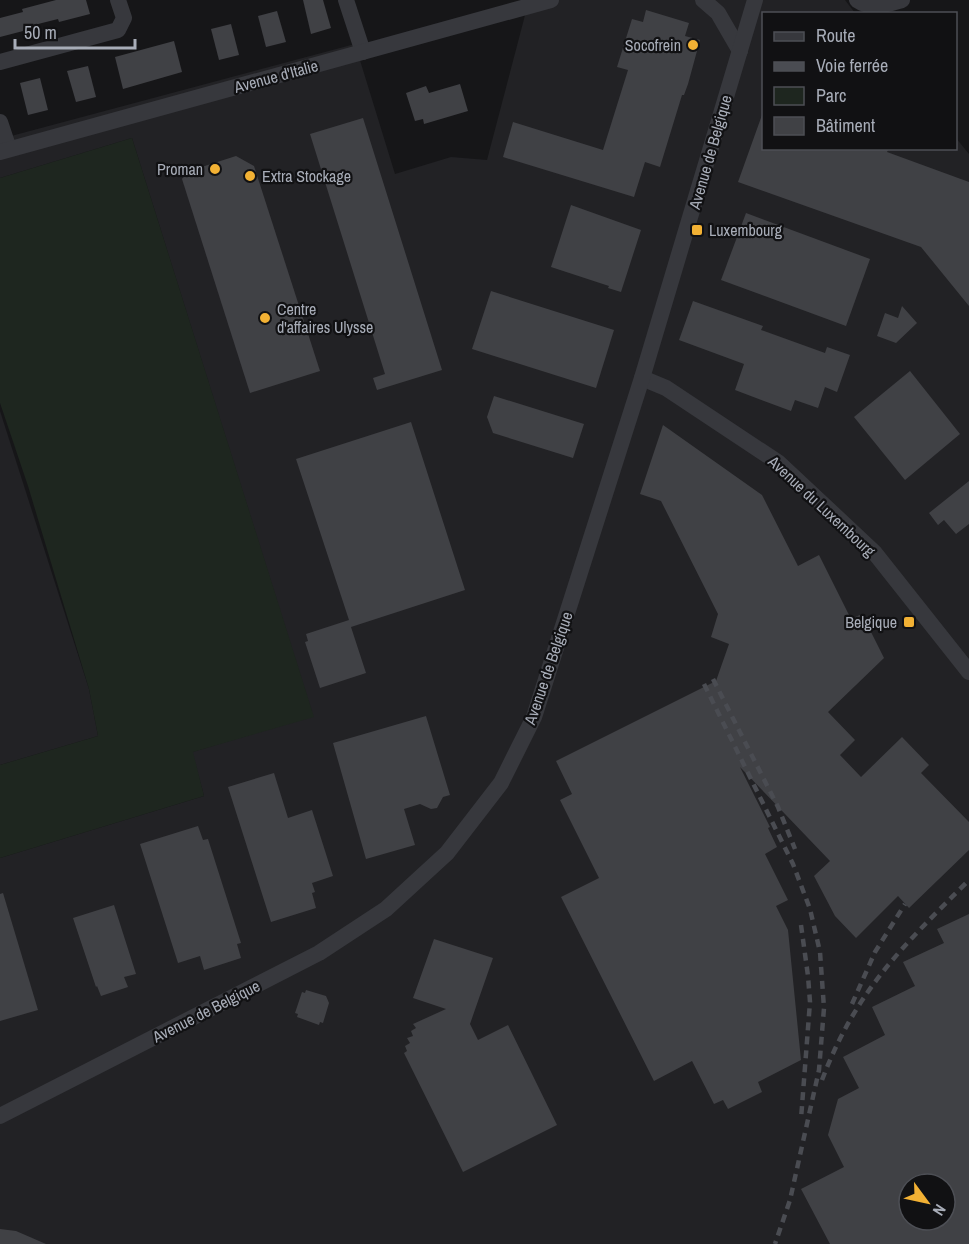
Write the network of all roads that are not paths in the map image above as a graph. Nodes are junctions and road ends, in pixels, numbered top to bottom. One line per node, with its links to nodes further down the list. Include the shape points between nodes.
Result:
1 (118, 0): 10 (street, via 124,18 118,30)
2 (346, 0): 9 (street)
3 (551, 0): 9 (street, Avenue d'Italie)
4 (703, 0): 8 (street, via 718,13)
5 (755, 0): 8 (street, Avenue de Belgique)
6 (857, 0): 7 (street, via 869,6)
7 (902, 0)
8 (740, 51): 13 (street, Avenue de Belgique)
9 (363, 52): 12 (street, Avenue d'Italie)
10 (0, 62)
11 (0, 122): 12 (street)
12 (4, 151)
13 (642, 378): 14 (street, Avenue du Luxembourg, via 666,388 779,463 874,552); 15 (street, Avenue de Belgique, via 534,717 501,783 447,854 386,909 320,953)
14 (969, 672)
15 (0, 1116)

